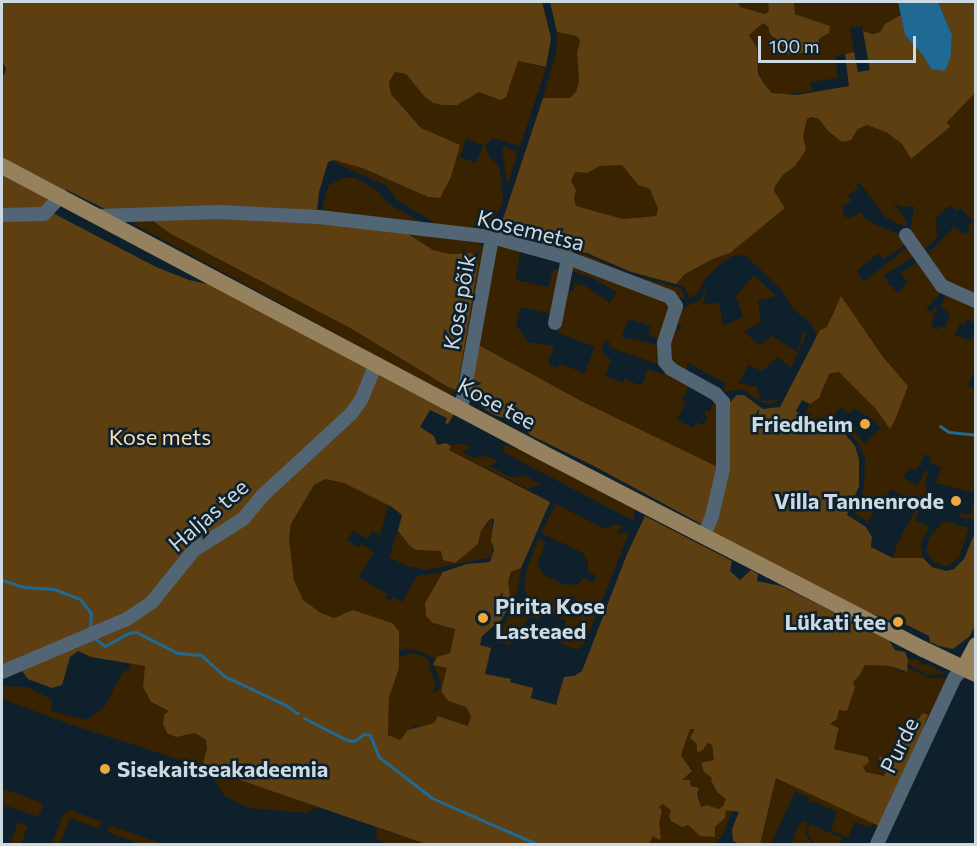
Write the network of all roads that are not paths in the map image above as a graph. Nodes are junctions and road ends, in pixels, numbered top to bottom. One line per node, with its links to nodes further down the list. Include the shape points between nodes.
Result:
1 (2, 165): 2 (main road, Kose tee)
2 (61, 196): 3 (street, via 44,214); 4 (main road, Kose tee)
3 (2, 215)
4 (98, 216): 6 (street, Kosemetsa, via 219,212 319,217); 10 (main road, Kose tee)
5 (906, 235): 8 (street, via 942,286)
6 (492, 237): 7 (street, Kosemetsa); 11 (street, Kose põik)
7 (568, 258): 9 (street); 12 (street, Kosemetsa, via 676,303 664,343 665,362 723,402 723,470)
8 (975, 301)
9 (555, 324)
10 (376, 364): 11 (main road, Kose tee); 15 (street, Haljas tee, via 351,414 262,496 243,519 194,550 152,602 127,619)
11 (461, 410): 12 (main road, Kose tee)
12 (704, 536): 14 (main road, Kose tee)
13 (975, 645): 14 (main road)
14 (970, 671): 16 (street, Purde, via 955,677)
15 (2, 672)
16 (877, 844)

